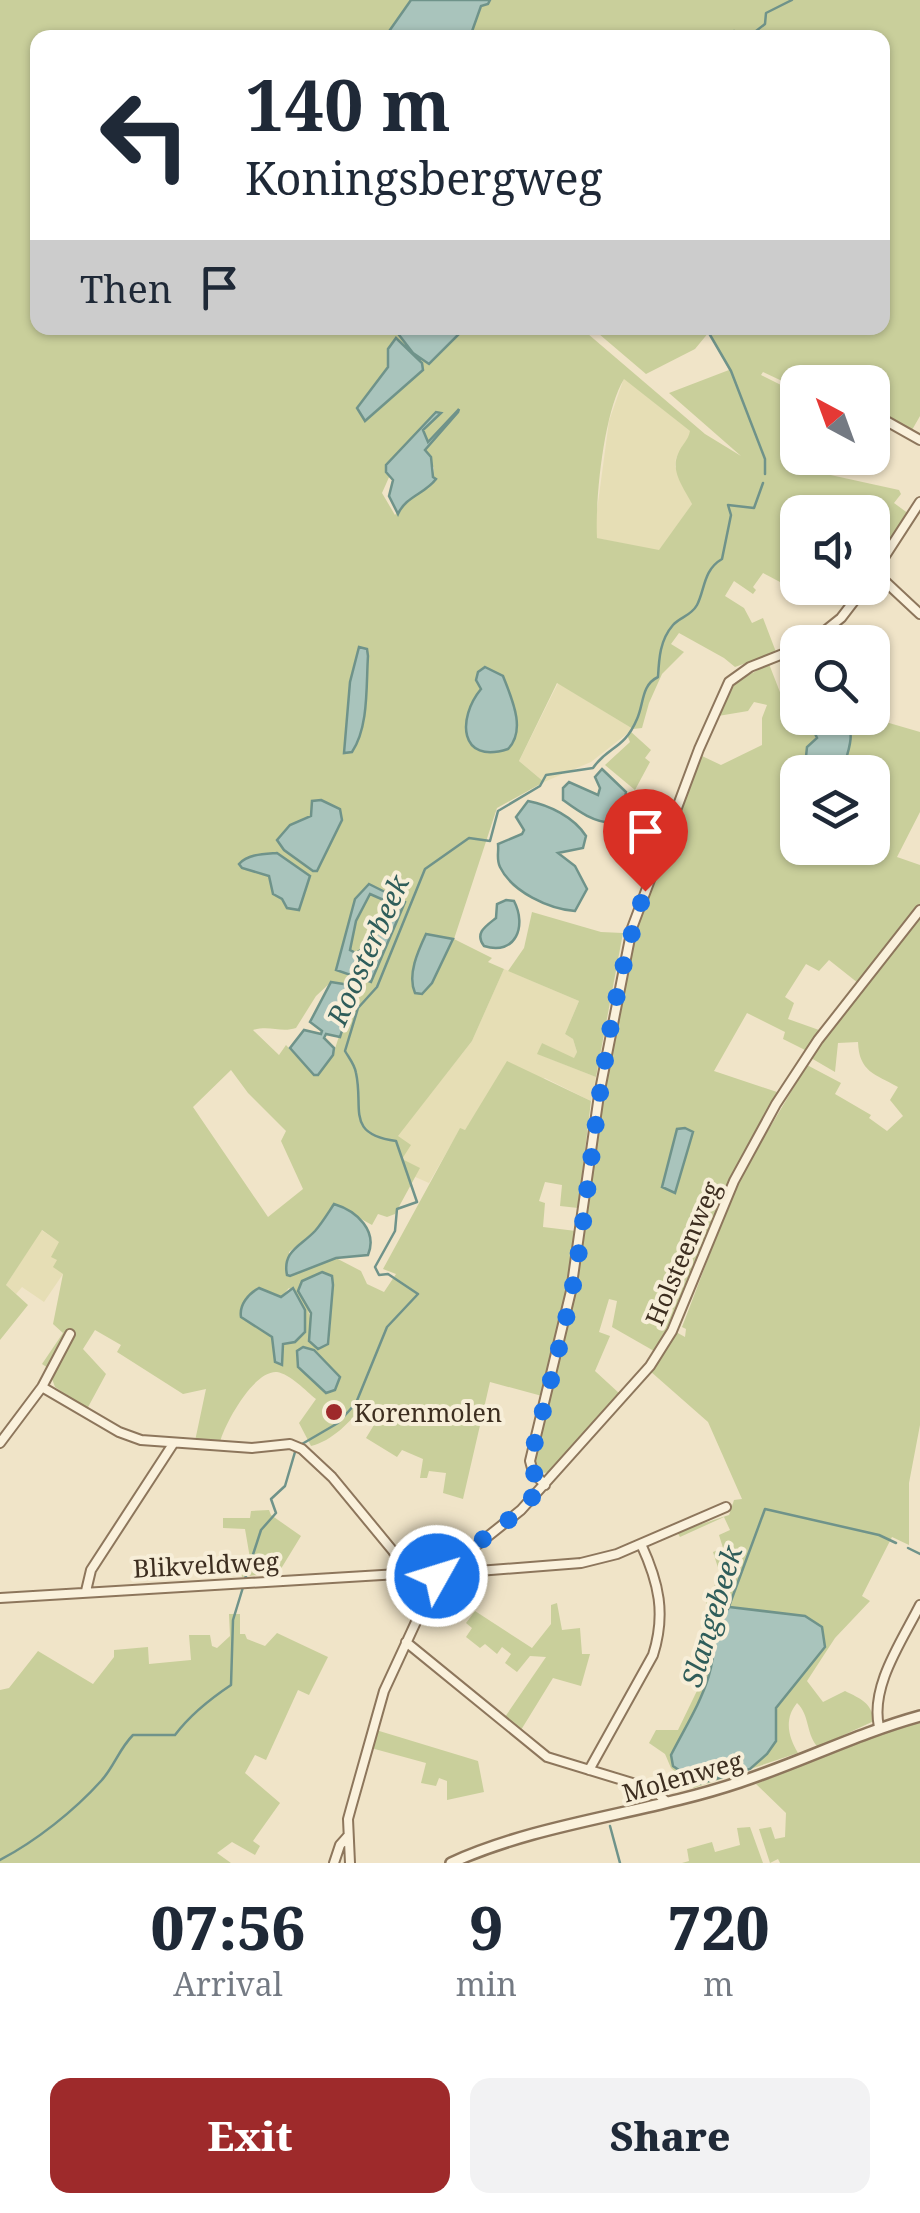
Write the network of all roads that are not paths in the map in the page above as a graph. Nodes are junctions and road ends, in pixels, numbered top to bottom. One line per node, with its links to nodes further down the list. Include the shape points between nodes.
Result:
1 (890, 422): 2 (street)
2 (920, 440)
3 (920, 502): 4 (street)
4 (890, 549)
5 (890, 588): 7 (street)
6 (851, 605): 8 (street)
7 (920, 614)
8 (832, 625)
9 (780, 655): 15 (street, via 729,682 632,928 571,1291 530,1462)
10 (920, 910): 15 (street, Holsteenweg, via 776,1104 734,1180 657,1354)
11 (70, 1334): 12 (street)
12 (42, 1387): 13 (street); 14 (street, via 130,1437)
13 (0, 1443)
14 (173, 1444): 21 (street, via 302,1449 393,1550); 23 (street, via 91,1570)
15 (544, 1486): 18 (street, Holsteenweg)
16 (726, 1507): 17 (street)
17 (641, 1544): 18 (street, via 547,1567 478,1571); 29 (street, via 658,1588 659,1638)
18 (459, 1556): 19 (street, Holsteenweg)
19 (434, 1569): 20 (street, Holsteenweg, via 424,1564); 22 (street)
20 (415, 1573): 21 (street, Blikveldweg); 22 (street, via 418,1583)
21 (398, 1574): 23 (street, Blikveldweg)
22 (431, 1583): 26 (street)
23 (86, 1592): 24 (street, Blikveldweg)
24 (0, 1598)
25 (920, 1605): 28 (street, via 879,1694)
26 (406, 1642): 29 (street, via 547,1757); 31 (street, via 384,1691)
27 (920, 1716): 28 (street, Molenweg)
28 (879, 1727): 30 (street, Molenweg, via 740,1782)
29 (590, 1770): 30 (street, via 652,1789)
30 (667, 1802): 34 (street, Molenweg)
31 (348, 1836): 32 (street); 33 (street)
32 (334, 1863)
33 (350, 1863)
34 (451, 1863)

